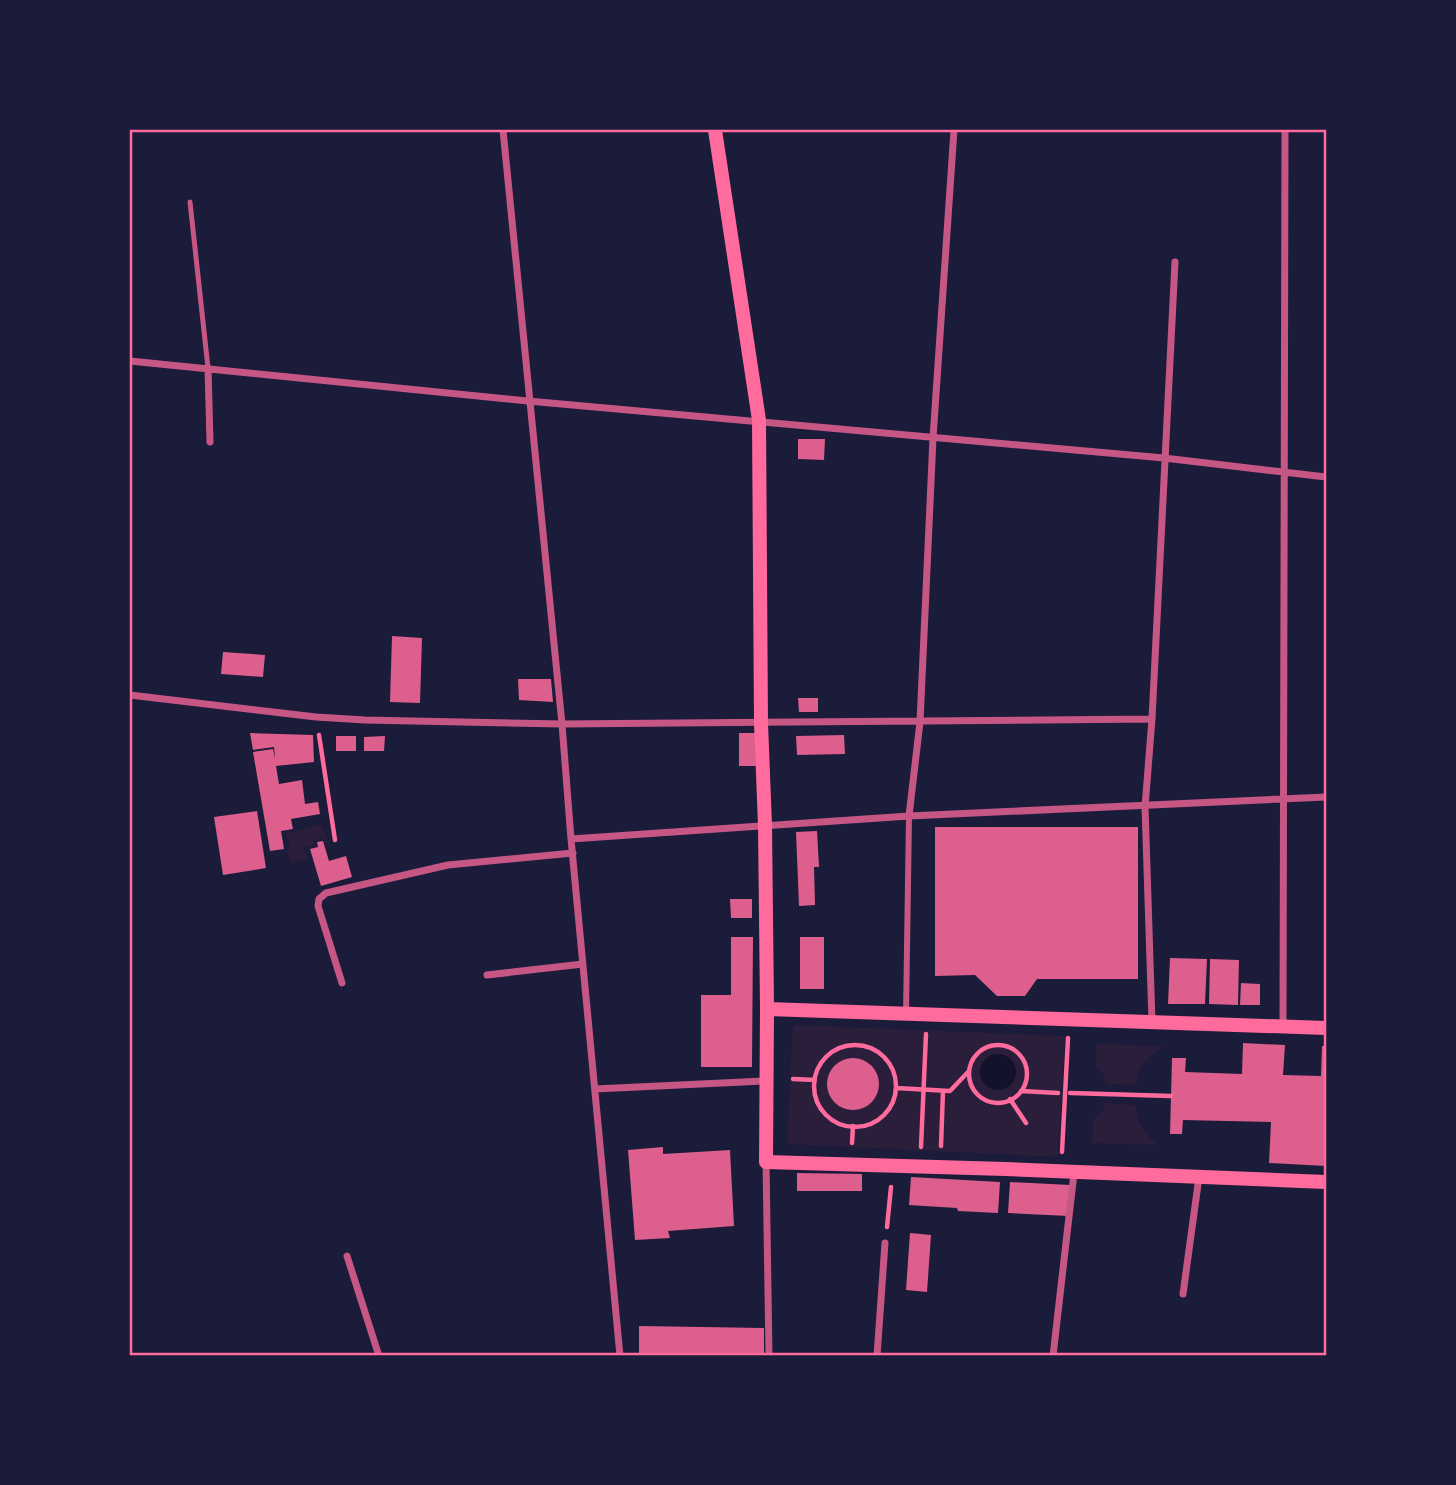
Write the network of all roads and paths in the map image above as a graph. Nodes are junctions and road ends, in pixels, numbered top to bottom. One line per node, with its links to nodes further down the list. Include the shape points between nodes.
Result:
1 (503, 130): 9 (street)
2 (715, 130): 10 (main road)
3 (954, 130): 11 (street)
4 (1285, 130): 14 (street)
5 (190, 202): 8 (lane)
6 (1175, 262): 13 (street)
7 (130, 360): 8 (street)
8 (208, 368): 9 (street); 12 (street)
9 (528, 401): 10 (street); 21 (street)
10 (759, 420): 11 (street); 20 (main road)
11 (933, 438): 13 (street); 19 (street)
12 (210, 442)
13 (1164, 458): 14 (street); 18 (street)
14 (1283, 472): 15 (street); 23 (street)
15 (1326, 477)
16 (130, 695): 17 (street)
17 (316, 717): 21 (street); 28 (path)
18 (1152, 719): 19 (street); 24 (street)
19 (920, 722): 20 (street); 25 (street)
20 (761, 723): 21 (street); 26 (main road)
21 (562, 724): 27 (street)
22 (1326, 797): 23 (street)
23 (1284, 800): 24 (street); 37 (street)
24 (1145, 807): 25 (street); 36 (street)
25 (909, 816): 26 (street); 34 (street)
26 (765, 825): 27 (street); 33 (main road)
27 (571, 839): 29 (street)
28 (335, 840)
29 (573, 853): 30 (street); 32 (street, via 449,865 326,893 318,906)
30 (583, 964): 31 (street); 45 (street)
31 (488, 975)
32 (342, 983)
33 (767, 1009): 34 (main road); 43 (main road)
34 (906, 1015): 35 (main road)
35 (1069, 1020): 36 (main road); 60 (path)
36 (1152, 1022): 37 (main road)
37 (1283, 1028): 38 (main road)
38 (1326, 1028)
39 (926, 1033): 46 (path)
40 (969, 1070): 47 (path, via 950,1091); 48 (path, via 977,1053 1005,1046 1025,1064); 52 (path, via 979,1096 996,1102)
41 (793, 1079): 42 (path)
42 (814, 1080): 44 (path, via 831,1052 856,1045 881,1054 895,1075); 54 (path, via 823,1112 834,1121)
43 (766, 1081): 45 (street); 58 (main road)
44 (896, 1088): 46 (path); 54 (path, via 886,1114 875,1122)
45 (595, 1089): 67 (street)
46 (923, 1090): 47 (path); 56 (path)
47 (943, 1091): 57 (path)
48 (1021, 1091): 49 (path); 52 (path)
49 (1058, 1093)
50 (1070, 1093): 51 (path)
51 (1171, 1096)
52 (1010, 1099): 53 (path)
53 (1026, 1123)
54 (853, 1126): 55 (path)
55 (852, 1144)
56 (921, 1147)
57 (941, 1149)
58 (766, 1162): 59 (main road); 68 (street)
59 (892, 1165): 60 (main road); 63 (path)
60 (1068, 1172): 61 (main road); 70 (street)
61 (1199, 1177): 62 (main road); 65 (street)
62 (1326, 1182)
63 (885, 1243): 69 (street)
64 (346, 1256): 66 (street)
65 (1183, 1294)
66 (379, 1356)
67 (620, 1356)
68 (769, 1356)
69 (877, 1356)
70 (1053, 1356)

